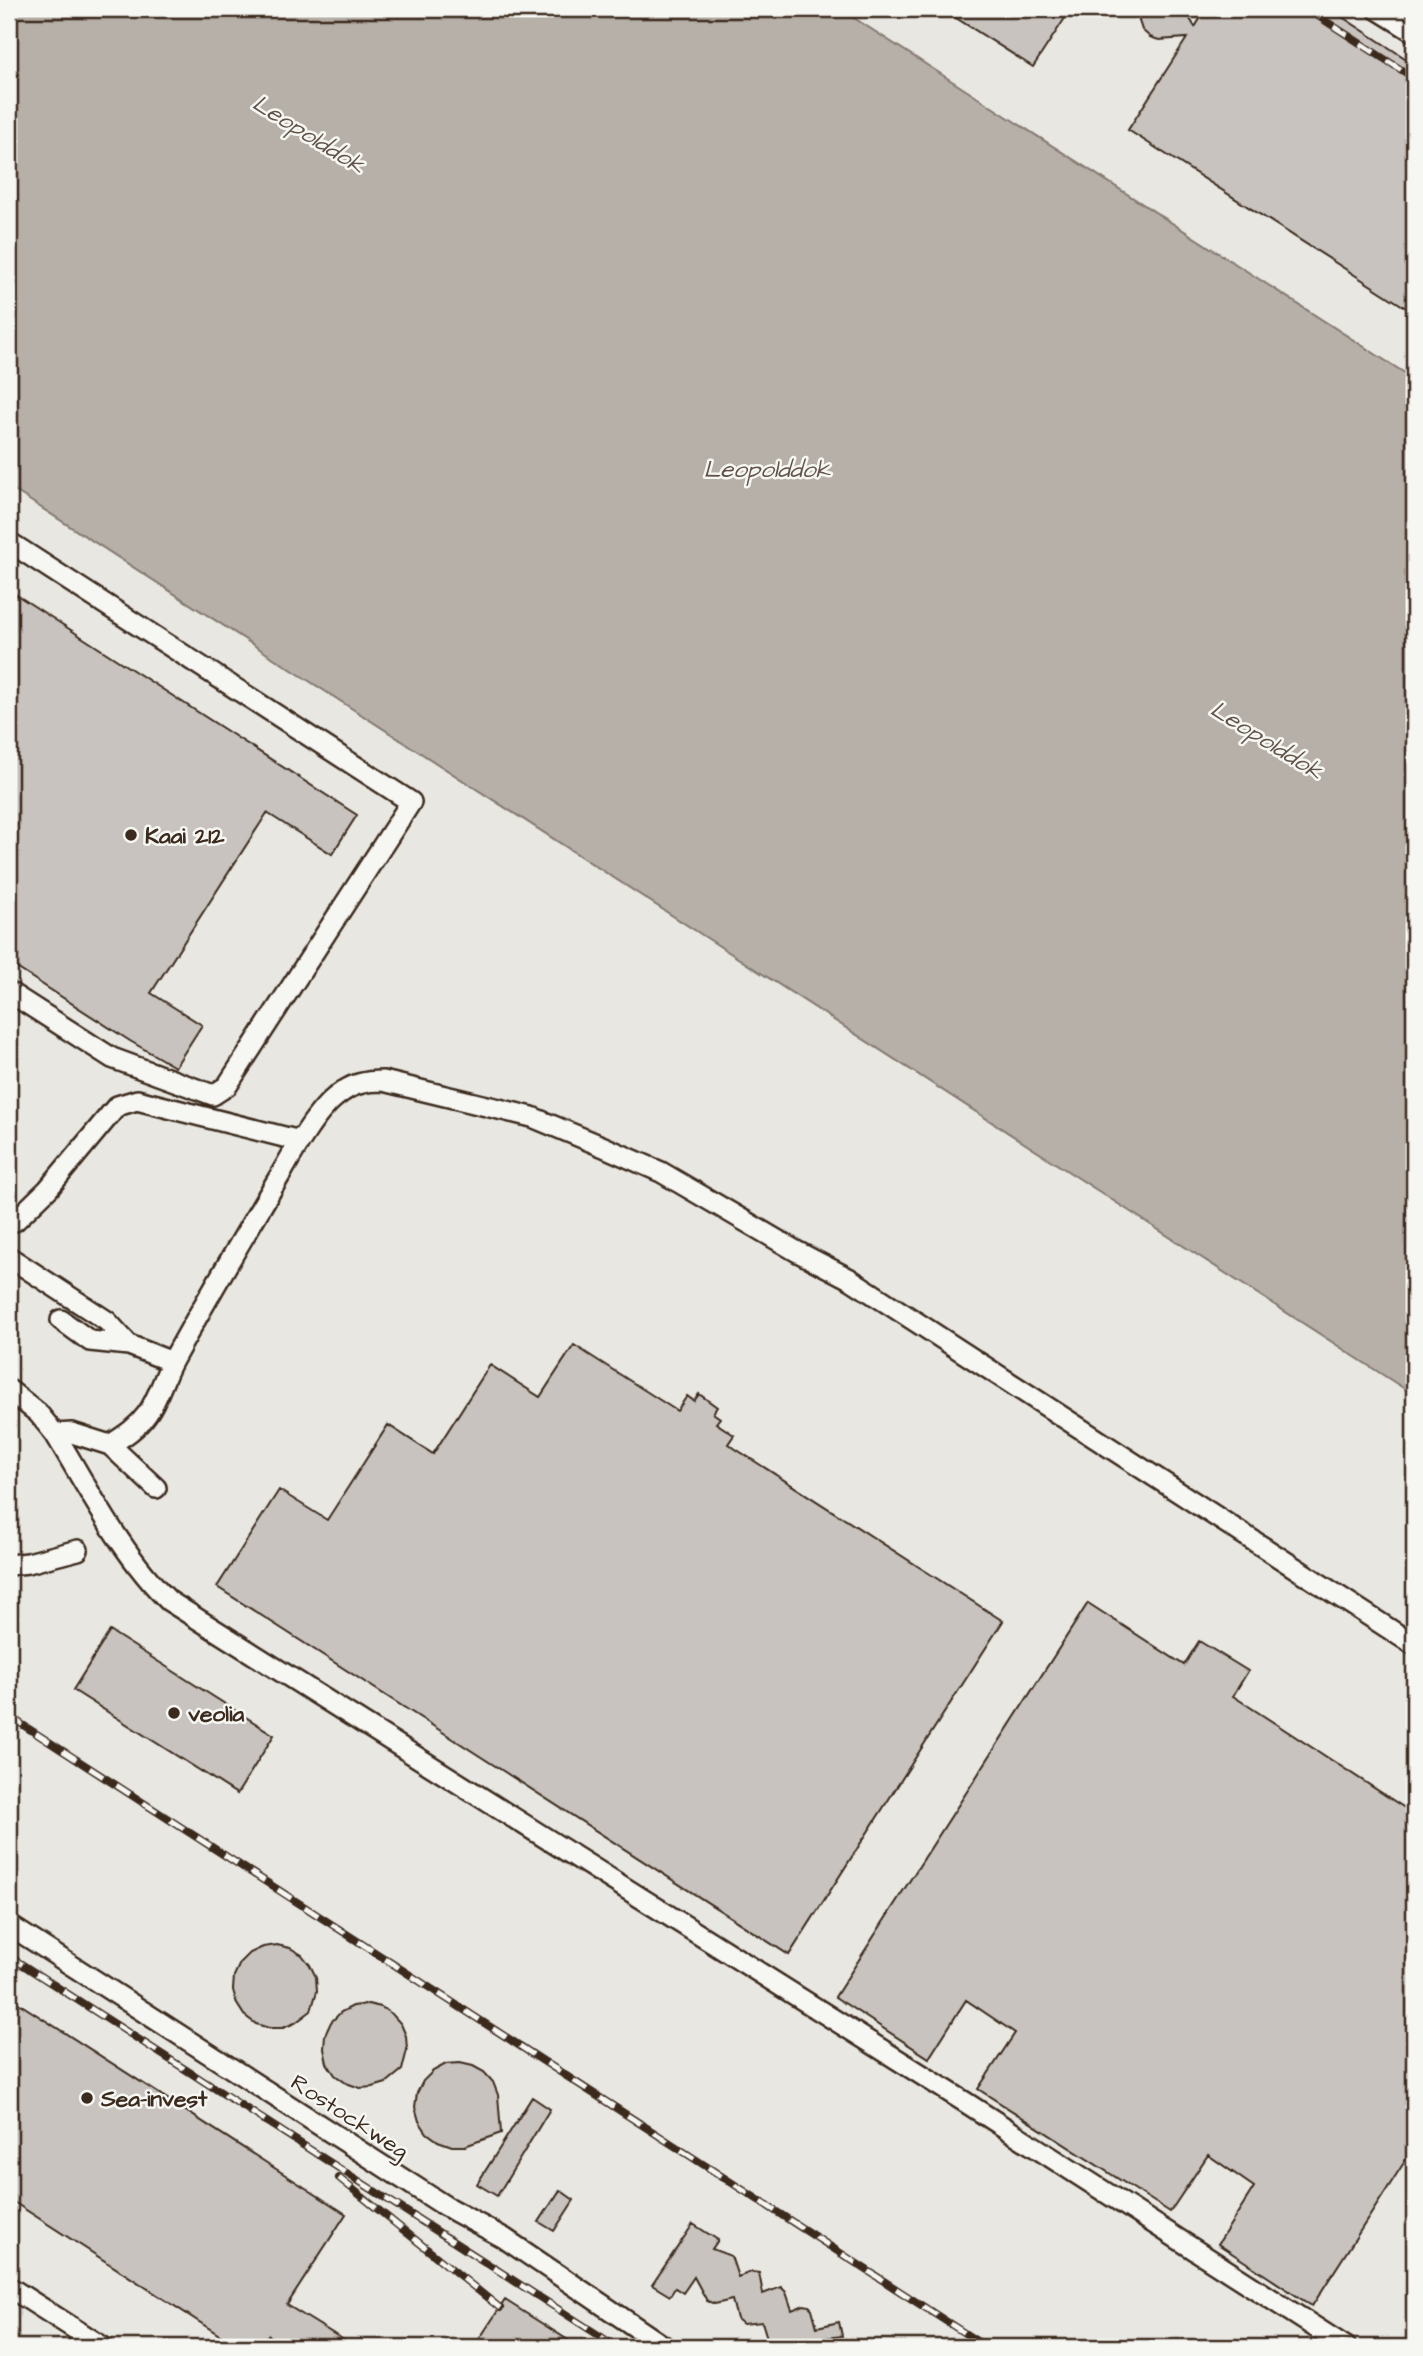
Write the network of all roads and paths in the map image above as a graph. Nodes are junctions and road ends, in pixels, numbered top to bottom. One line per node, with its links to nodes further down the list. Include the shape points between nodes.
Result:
1 (1377, 9): 2 (street)
2 (1414, 33)
3 (9, 542): 4 (street, via 411,802 228,1086 213,1095 112,1058)
4 (9, 992)
5 (300, 1141): 6 (street, via 137,1100 117,1105 48,1189); 10 (street); 17 (street, via 335,1096 364,1081 383,1081 532,1117 661,1172 850,1279)
6 (15, 1221)
7 (9, 1257): 9 (street, via 107,1321)
8 (61, 1320): 9 (street, via 90,1341)
9 (129, 1345): 10 (street)
10 (172, 1362): 13 (street, via 147,1413 133,1430)
11 (9, 1390): 12 (street)
12 (55, 1434): 13 (street, via 72,1433); 22 (street, via 131,1558 169,1601)
13 (110, 1445): 14 (street)
14 (156, 1488)
15 (78, 1550): 16 (street)
16 (9, 1565)
17 (1414, 1645)
18 (9, 1925): 21 (street, Rostockweg, via 445,2206 516,2246)
19 (9, 2287): 20 (street)
20 (103, 2347)
21 (665, 2347)
22 (1346, 2347)

